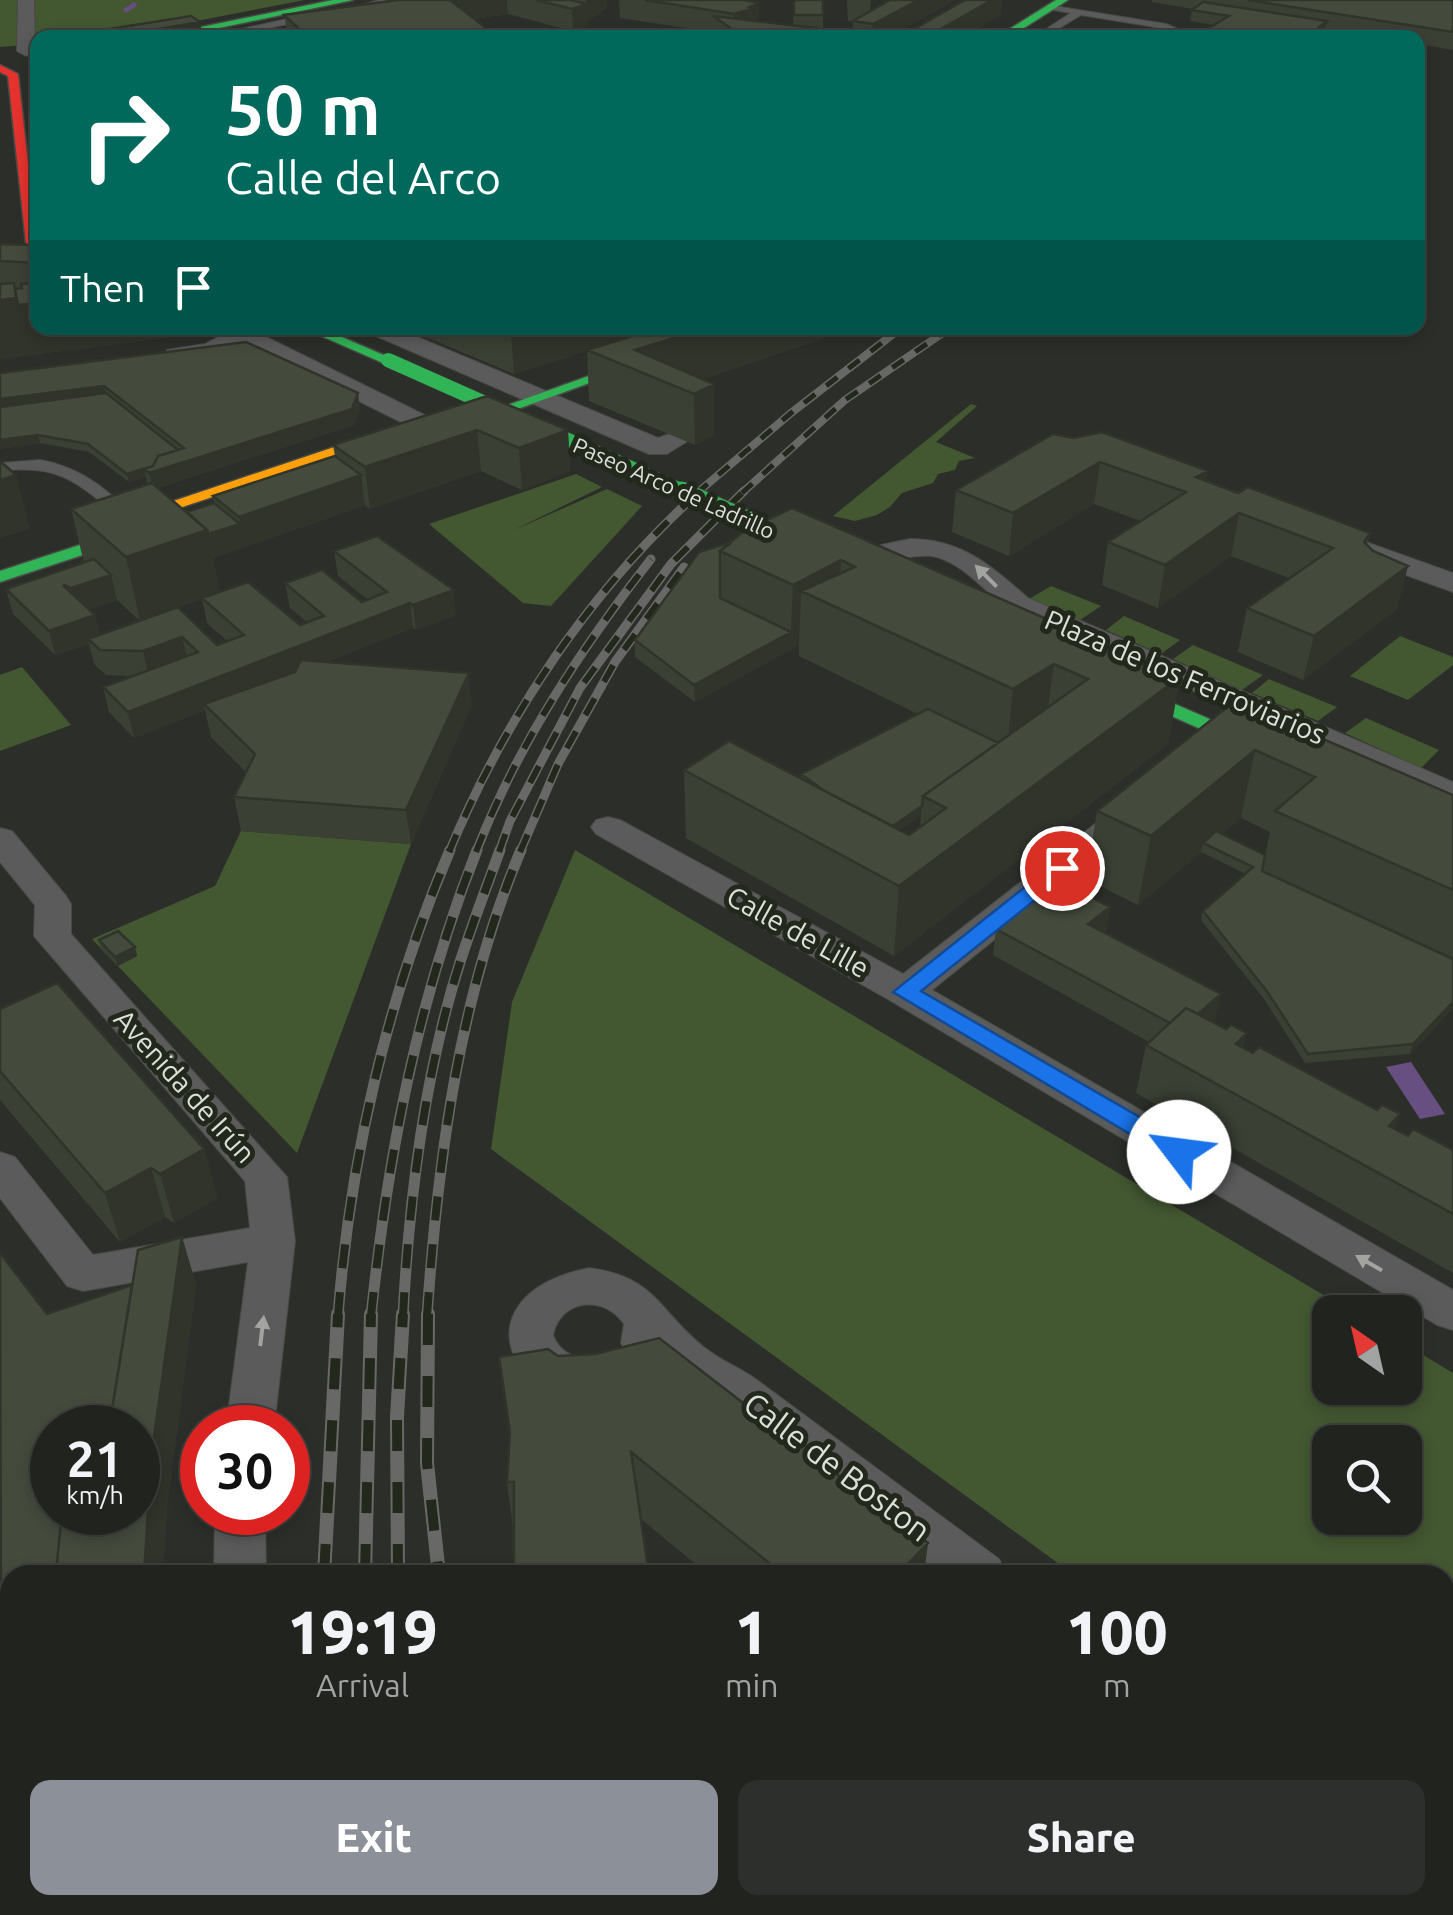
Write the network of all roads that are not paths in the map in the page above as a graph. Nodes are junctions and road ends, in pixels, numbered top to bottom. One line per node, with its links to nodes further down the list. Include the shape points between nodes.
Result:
1 (348, 0): 7 (street)
2 (392, 0): 8 (lane)
3 (1102, 1): 6 (lane)
4 (26, 3): 11 (street)
5 (1006, 5): 6 (street)
6 (1052, 10): 9 (street); 10 (lane)
7 (194, 30)
8 (244, 30)
9 (1015, 30)
10 (1173, 30)
11 (30, 37)
12 (30, 55): 13 (street)
13 (0, 65): 14 (street, via 14,74)
14 (29, 252)
15 (232, 335): 22 (street, via 215,349)
16 (245, 335): 24 (street)
17 (331, 335): 21 (street, Paseo Arco de Ladrillo)
18 (358, 335): 21 (street, Paseo Arco de Ladrillo)
19 (395, 335): 23 (street, Paseo Arco de Ladrillo)
20 (713, 335): 25 (street)
21 (396, 357): 35 (street, Paseo Arco de Ladrillo, bridge)
22 (158, 358)
23 (466, 365): 24 (street, via 460,379 411,391); 25 (street, Paseo Arco de Ladrillo)
24 (349, 384): 27 (street)
25 (533, 393): 26 (street); 27 (street); 28 (street, Paseo Arco de Ladrillo, via 658,448)
26 (481, 418): 27 (street); 30 (street, Paseo Arco de Ladrillo)
27 (431, 427): 31 (street); 37 (street)
28 (678, 438)
29 (0, 466): 31 (lane, via 59,466)
30 (663, 501)
31 (130, 518): 34 (street)
32 (740, 533): 35 (street, Paseo Arco de Ladrillo)
33 (1346, 544): 38 (street)
34 (0, 560)
35 (858, 560): 36 (street, Paseo Arco de Ladrillo); 43 (street, Plaza de los Ferroviarios, one-way to 35, via 1018,604 938,535)
36 (907, 574)
37 (0, 577)
38 (1453, 583)
39 (998, 614): 40 (street)
40 (1118, 684): 41 (street); 41 (street, via 1206,751); 44 (street)
41 (1294, 773)
42 (1153, 794): 47 (street)
43 (1453, 794)
44 (1453, 812)
45 (608, 827): 47 (street, Calle de Lille)
46 (0, 839): 49 (street, Avenida de Irún, via 53,904 53,936 79,992 266,1177)
47 (905, 992): 50 (street, Calle de Lille, one-way to 47)
48 (0, 1168): 49 (street, via 82,1274)
49 (273, 1241): 54 (street, Avenida de Irún, one-way to 49)
50 (1453, 1312)
51 (647, 1322): 52 (street, via 646,1338); 52 (street, Calle de Boston, via 630,1296 596,1284 560,1292 535,1316 533,1346 554,1370 591,1378); 53 (street, Calle de Boston)
52 (627, 1364): 53 (street, Calle de Boston)
53 (690, 1364): 57 (street, Calle de Boston, via 736,1390)
54 (253, 1405)
55 (240, 1535): 56 (street)
56 (240, 1565)
57 (967, 1565)

